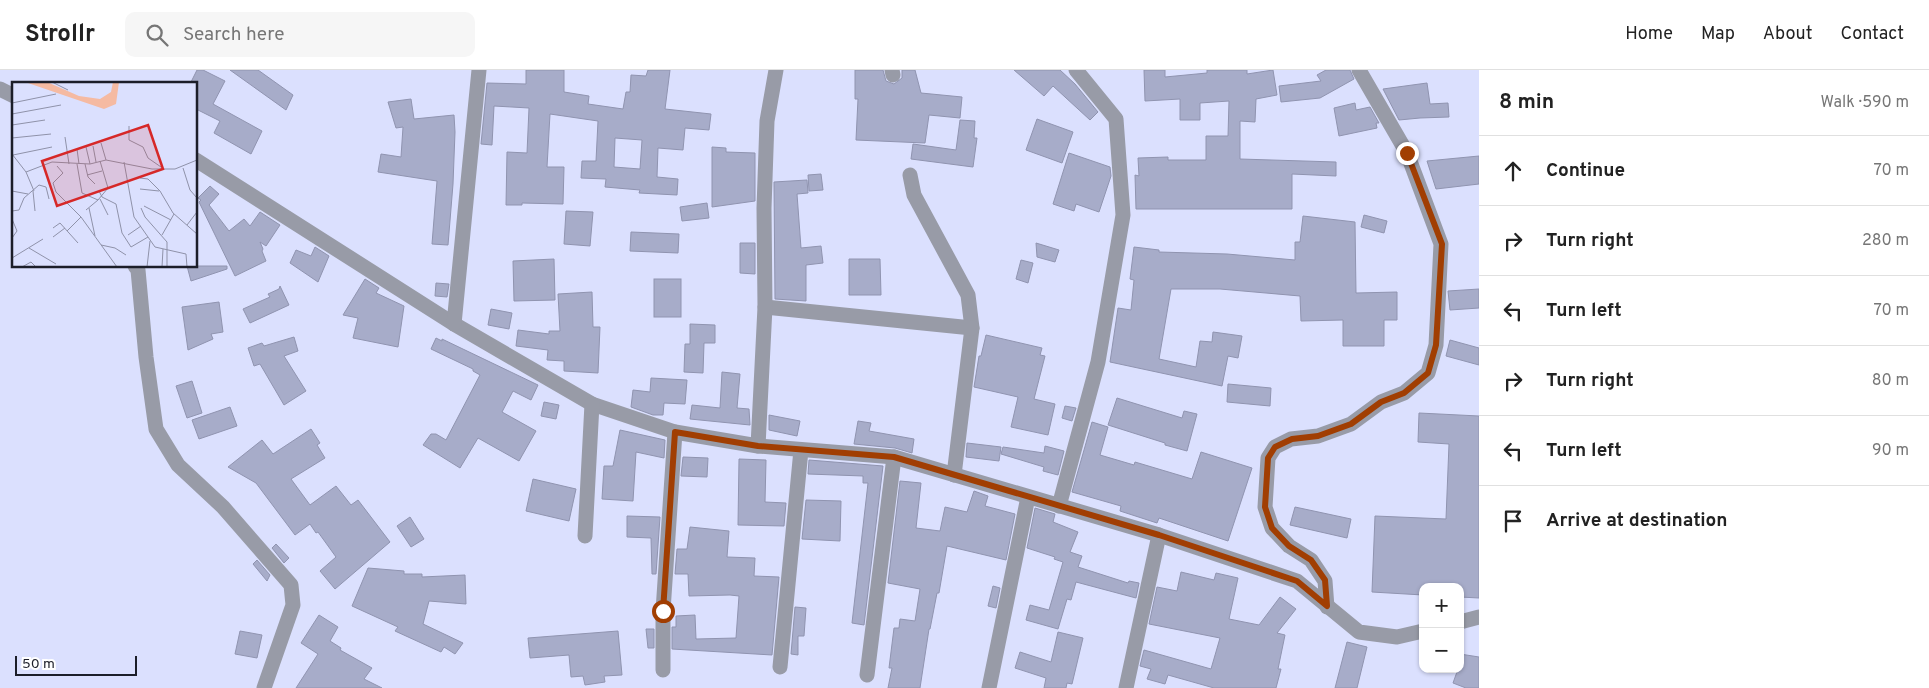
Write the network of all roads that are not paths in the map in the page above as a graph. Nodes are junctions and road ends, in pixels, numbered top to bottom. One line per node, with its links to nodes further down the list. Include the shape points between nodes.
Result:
1 (479, 70): 9 (street)
2 (776, 70): 8 (street, via 767,121)
3 (1076, 70): 18 (street, via 1116,119 1123,215 1098,362)
4 (1359, 70): 21 (street, via 1407,153 1442,244 1436,345 1428,373 1404,393 1381,402 1351,424 1318,436 1292,439 1275,447 1268,458 1265,507 1272,528 1289,546 1311,560 1325,580)
5 (198, 161): 9 (street)
6 (910, 175): 10 (street, via 914,195 968,295)
7 (136, 268): 28 (street, via 156,429 178,465 223,508 291,585 293,605)
8 (765, 307): 10 (street); 13 (street)
9 (454, 324): 11 (street)
10 (972, 328): 16 (street)
11 (592, 404): 12 (street); 20 (street)
12 (675, 432): 13 (street); 26 (street, via 663,611)
13 (758, 446): 14 (street)
14 (801, 450): 15 (street); 25 (street)
15 (894, 457): 16 (street); 27 (street)
16 (954, 475): 17 (street)
17 (1028, 497): 18 (street); 29 (street)
18 (1059, 506): 19 (street)
19 (1159, 535): 21 (street, via 1297,581); 30 (street)
20 (585, 536)
21 (1327, 606): 24 (street, via 1359,632 1398,637)
22 (1479, 618): 23 (street)
23 (1464, 621)
24 (1419, 632)
25 (780, 667)
26 (663, 670)
27 (867, 675)
28 (264, 688)
29 (989, 688)
30 (1126, 688)

